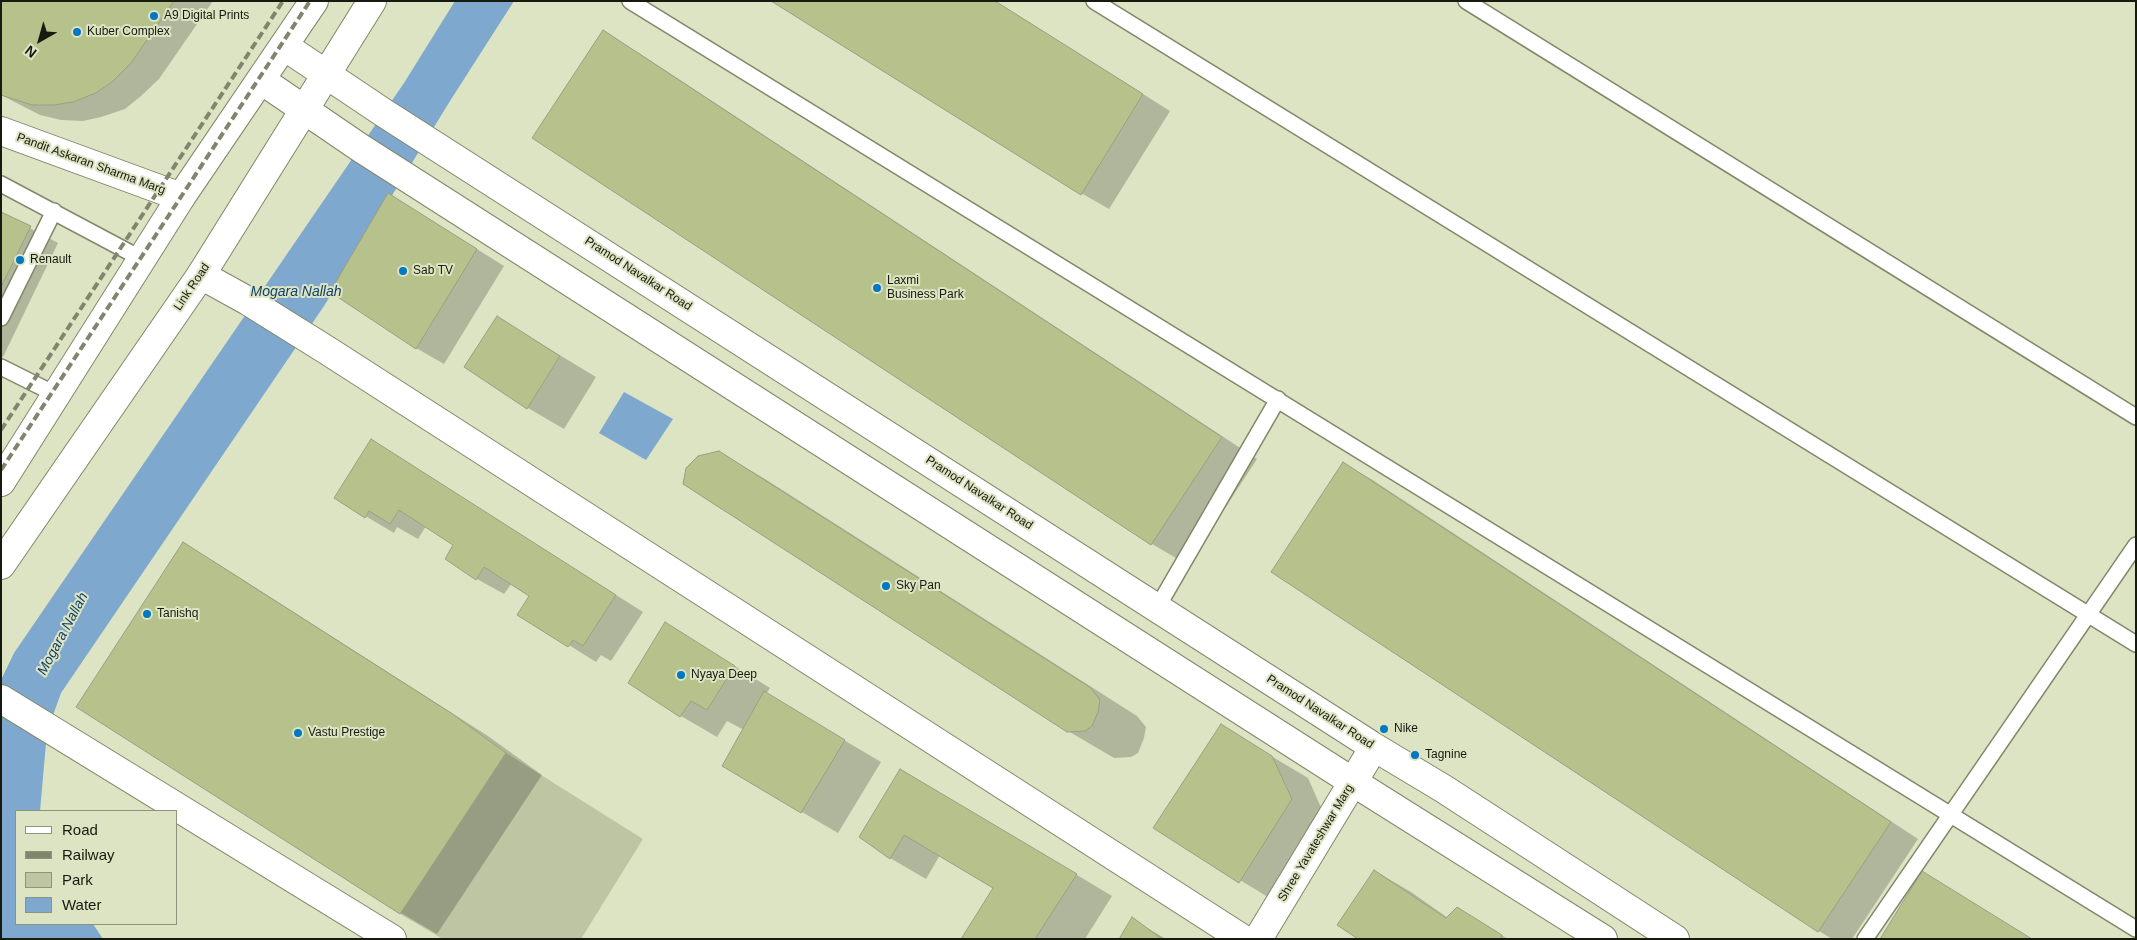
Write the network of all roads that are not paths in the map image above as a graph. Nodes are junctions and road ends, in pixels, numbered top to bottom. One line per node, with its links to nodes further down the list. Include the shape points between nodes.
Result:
1 (314, 1): 6 (street)
2 (372, 1): 7 (street, Link Road)
3 (630, 1): 19 (lane)
4 (1094, 1): 25 (lane)
5 (1466, 1): 20 (lane)
6 (284, 46): 7 (street, Pramod Navalkar Road); 8 (street)
7 (325, 74): 9 (street, Link Road); 24 (street, Pramod Navalkar Road)
8 (261, 80): 9 (street); 12 (street)
9 (303, 110): 15 (street, Link Road); 29 (street)
10 (1, 131): 12 (street, Pandit Askaran Sharma Marg)
11 (1, 184): 13 (lane)
12 (181, 197): 14 (street)
13 (54, 211): 14 (lane); 16 (lane)
14 (142, 259): 18 (street)
15 (201, 275): 23 (street, Link Road); 33 (street, via 325,349)
16 (1, 318)
17 (1, 367): 18 (lane)
18 (57, 395): 21 (street)
19 (1278, 399): 24 (lane); 30 (lane)
20 (2136, 417)
21 (1, 482)
22 (2136, 545): 25 (lane)
23 (1, 565)
24 (1157, 608): 28 (street, Pramod Navalkar Road)
25 (2088, 615): 26 (lane); 30 (lane)
26 (2136, 644)
27 (1, 699): 32 (street)
28 (1374, 747): 29 (street, Shree Yavateshwar Marg); 36 (street, Pramod Navalkar Road, via 1444,788)
29 (1353, 782): 34 (street, Shree Yavateshwar Marg); 35 (street)
30 (1951, 815): 31 (lane); 37 (lane)
31 (2136, 929)
32 (392, 939)
33 (1243, 939)
34 (1258, 939)
35 (1603, 939)
36 (1675, 939)
37 (1865, 939)

